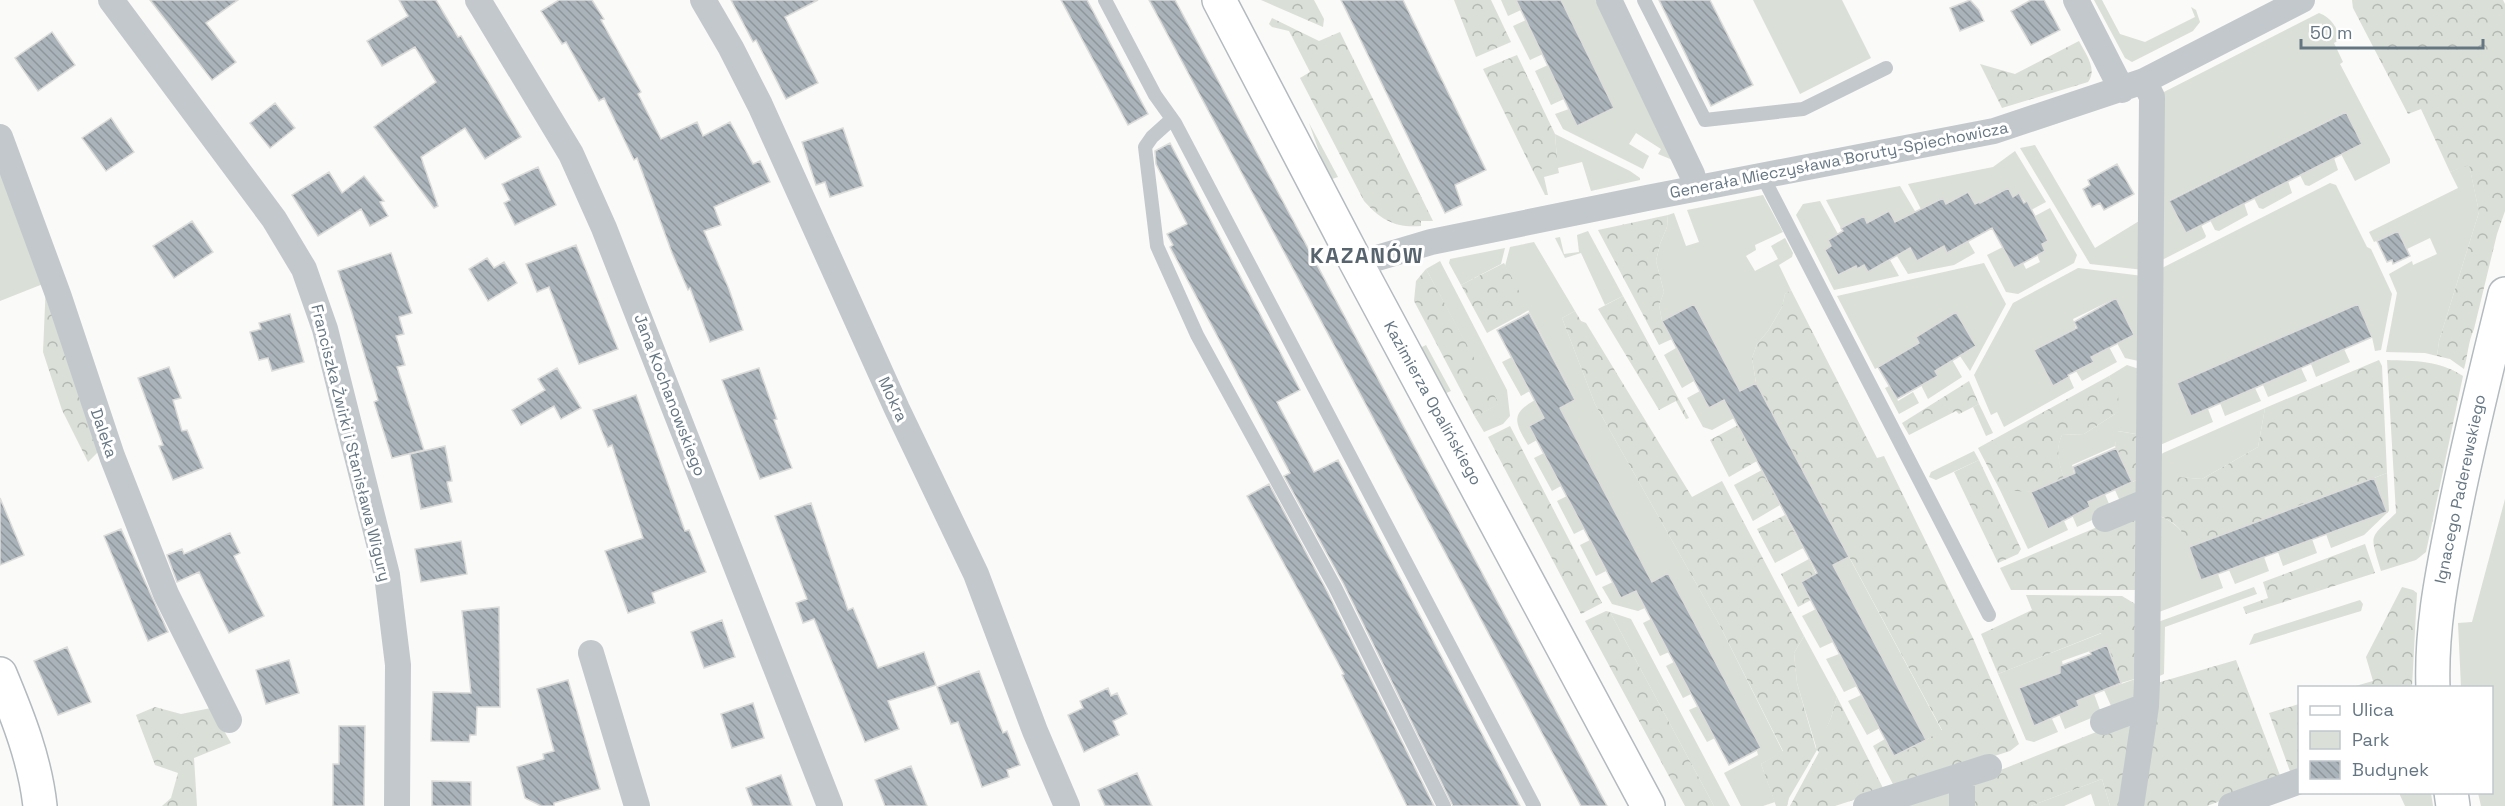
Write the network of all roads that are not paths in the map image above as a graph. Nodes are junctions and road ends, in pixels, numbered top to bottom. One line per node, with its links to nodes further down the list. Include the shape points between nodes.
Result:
1 (111, 0): 31 (street, Franciszka Żwirki i Stanisława Wigury, via 274,219 304,269 325,329 387,575 398,665)
2 (478, 0): 33 (street, Jana Kochanowskiego, via 571,154 604,228)
3 (703, 0): 34 (street, Mokra, via 760,105 976,574)
4 (1105, 0): 12 (lane, via 1155,95)
5 (1219, 0): 16 (street, Kazimierza Opalińskiego)
6 (1609, 0): 15 (street)
7 (1644, 0): 10 (lane, via 1705,120 1803,109)
8 (2076, 0): 11 (street)
9 (2302, 0): 11 (street, Generała Mieczysława Boruty-Spiechowicza)
10 (1886, 68)
11 (2133, 86): 14 (street, Generała Mieczysława Boruty-Spiechowicza, via 1994,131); 18 (street, via 2152,97)
12 (1172, 119): 35 (lane, via 1145,147 1156,246 1197,335 1335,587); 36 (lane)
13 (0, 137): 25 (street, Daleka, via 112,456 166,594)
14 (1763, 177): 15 (street, Generała Mieczysława Boruty-Spiechowicza); 20 (lane)
15 (1696, 188): 16 (street, Generała Mieczysława Boruty-Spiechowicza, via 1431,242)
16 (1358, 264): 37 (street, Kazimierza Opalińskiego)
17 (2505, 294): 23 (street, Ignacego Paderewskiego, via 2468,444 2441,580 2434,632)
18 (2148, 501): 19 (street); 24 (street)
19 (2105, 519)
20 (1989, 615)
21 (591, 652): 32 (street)
22 (0, 674): 30 (street, via 26,741)
23 (2433, 686)
24 (2146, 706): 26 (street); 40 (street)
25 (229, 720)
26 (2103, 722)
27 (1989, 767): 28 (street)
28 (1962, 776): 38 (street); 39 (street)
29 (2298, 782): 41 (street)
30 (40, 806)
31 (398, 806)
32 (637, 806)
33 (830, 806)
34 (1067, 806)
35 (1444, 806)
36 (1534, 806)
37 (1648, 806)
38 (1866, 806)
39 (1962, 806)
40 (2131, 806)
41 (2231, 806)

